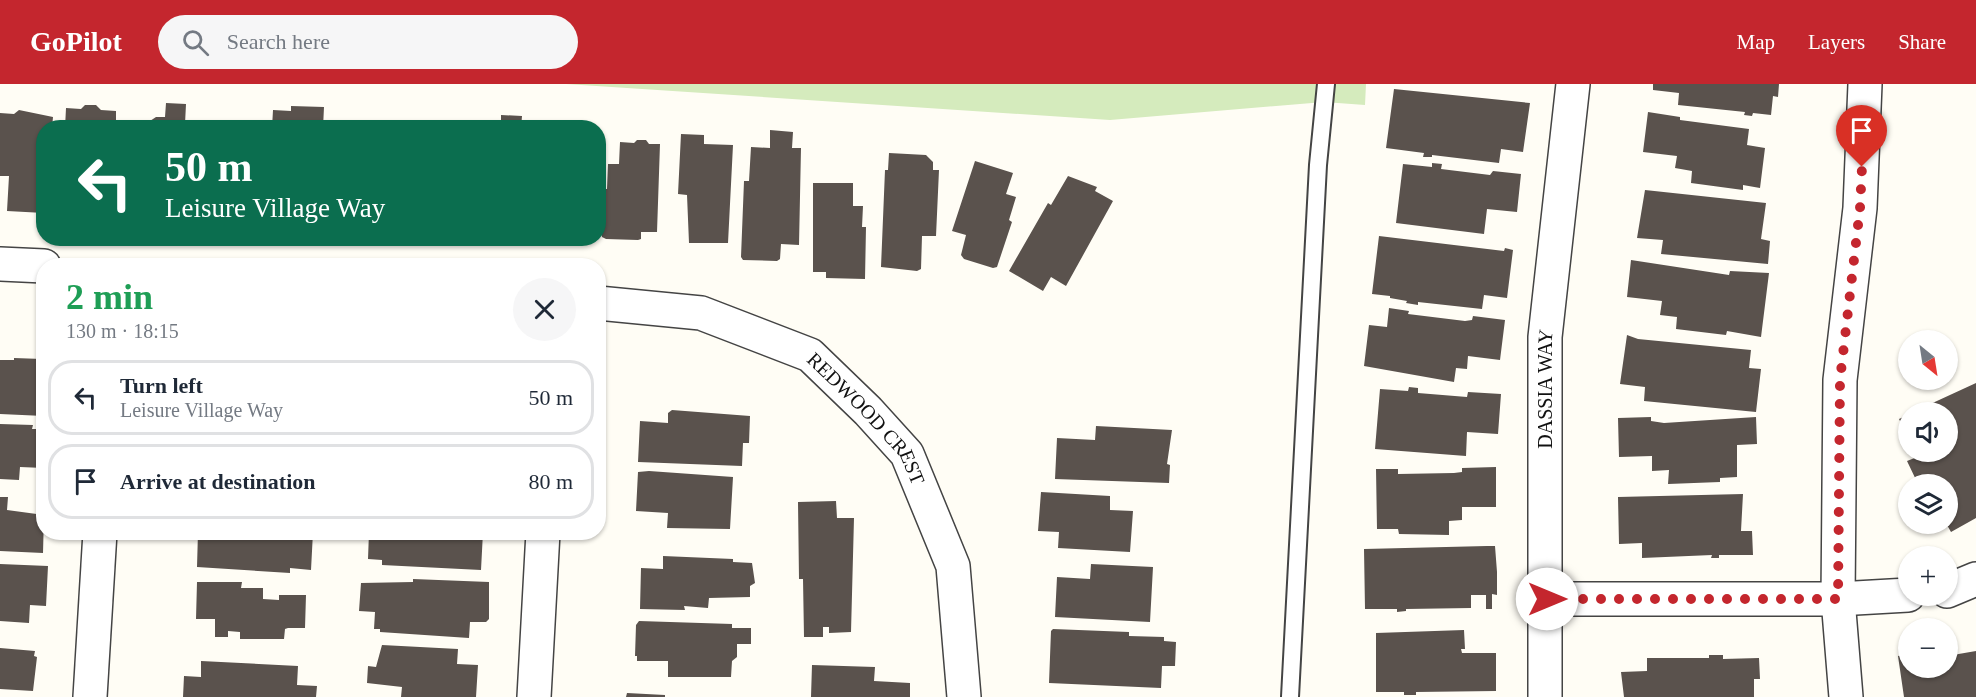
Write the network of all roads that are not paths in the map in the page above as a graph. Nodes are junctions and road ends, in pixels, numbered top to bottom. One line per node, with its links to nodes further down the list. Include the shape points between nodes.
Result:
1 (1326, 84): 17 (lane, via 1317,177)
2 (1574, 84): 12 (street, DASSIA WAY, via 1545,337)
3 (1866, 84): 13 (street, via 1860,208 1840,380)
4 (0, 264): 5 (street)
5 (36, 266)
6 (606, 304): 16 (street, REDWOOD CREST, via 702,313 810,355 868,411 907,454 953,566)
7 (100, 540): 14 (street)
8 (543, 540): 15 (street)
9 (1976, 579): 10 (street)
10 (1958, 586)
11 (1898, 596): 13 (street)
12 (1547, 599): 13 (street); 18 (street, DASSIA WAY)
13 (1838, 599): 19 (street)
14 (90, 697)
15 (534, 697)
16 (964, 697)
17 (1290, 697)
18 (1545, 697)
19 (1846, 697)

